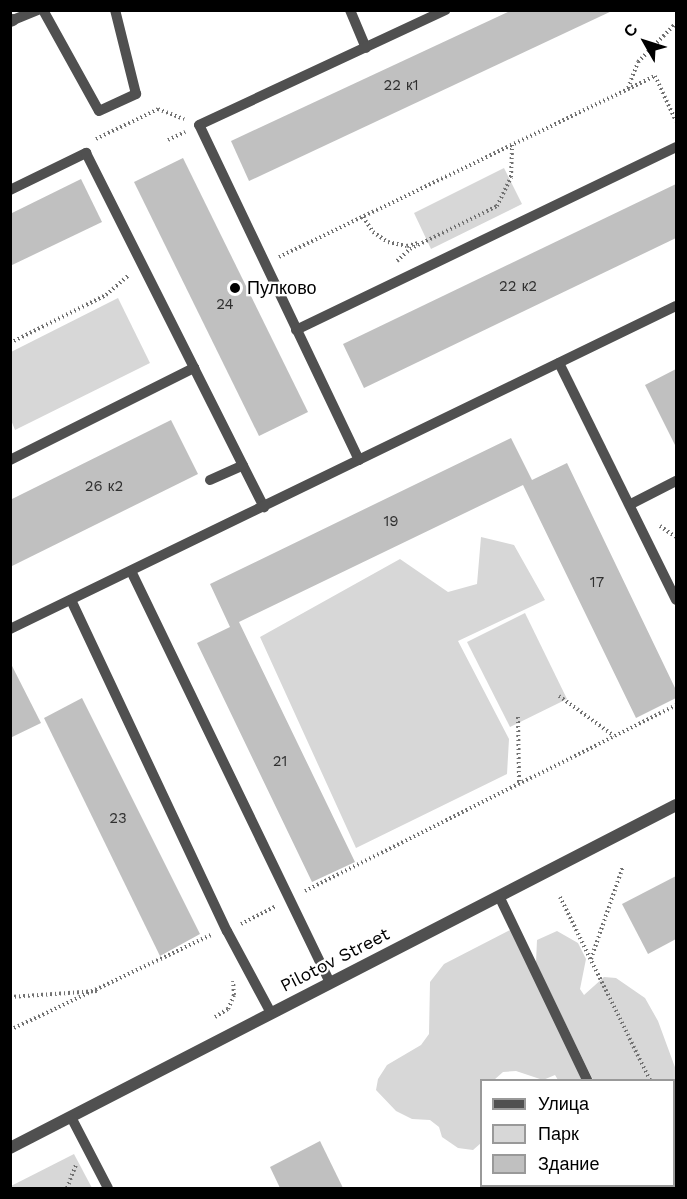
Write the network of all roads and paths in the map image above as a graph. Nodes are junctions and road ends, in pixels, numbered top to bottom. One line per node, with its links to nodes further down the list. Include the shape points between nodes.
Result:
1 (38, 10): 6 (lane)
2 (43, 10): 3 (lane, via 99,111 136,94)
3 (115, 10)
4 (350, 10): 8 (lane)
5 (446, 10): 8 (lane)
6 (12, 21)
7 (676, 23): 9 (path, via 638,62)
8 (366, 48): 12 (lane)
9 (628, 89): 10 (path, via 655,76); 13 (path)
10 (674, 112): 11 (path)
11 (676, 121)
12 (199, 125): 15 (path, via 158,109 96,139); 18 (lane)
13 (512, 145): 17 (path); 17 (path, via 511,177 496,206 425,242 407,246 388,242 373,232)
14 (676, 147): 21 (lane)
15 (86, 153): 16 (lane); 24 (lane)
16 (10, 190)
17 (363, 216): 18 (path)
18 (265, 264): 21 (lane)
19 (131, 273): 22 (path, via 106,295)
20 (676, 306): 23 (lane)
21 (296, 330): 26 (lane)
22 (10, 343)
23 (559, 363): 26 (lane); 30 (lane)
24 (194, 368): 25 (lane); 27 (lane)
25 (10, 460)
26 (359, 460): 31 (lane)
27 (243, 465): 28 (lane); 31 (lane)
28 (210, 480)
29 (676, 481): 30 (lane)
30 (631, 504): 34 (lane)
31 (264, 507): 32 (lane)
32 (131, 571): 33 (lane); 51 (lane)
33 (71, 600): 35 (lane); 54 (lane, via 227,931)
34 (676, 600)
35 (10, 630)
36 (559, 696): 39 (path)
37 (676, 705): 39 (path)
38 (519, 717): 40 (path)
39 (614, 736): 40 (path)
40 (519, 784): 43 (path)
41 (676, 805): 44 (street, Pilotov Street)
42 (623, 866): 49 (path)
43 (294, 896)
44 (499, 896): 51 (street, Pilotov Street); 57 (lane)
45 (560, 897): 49 (path)
46 (282, 903): 47 (path)
47 (232, 929)
48 (216, 944): 52 (path, via 211,935)
49 (591, 960): 58 (path)
50 (229, 970): 55 (path, via 234,994 228,1009)
51 (330, 983): 54 (street, Pilotov Street)
52 (101, 991): 53 (path); 56 (path)
53 (10, 997)
54 (270, 1013): 59 (street, Pilotov Street)
55 (215, 1017)
56 (10, 1030)
57 (587, 1079)
58 (650, 1079)
59 (70, 1117): 60 (street, Pilotov Street); 63 (lane)
60 (10, 1148)
61 (78, 1157): 62 (path)
62 (68, 1188)
63 (108, 1188)

